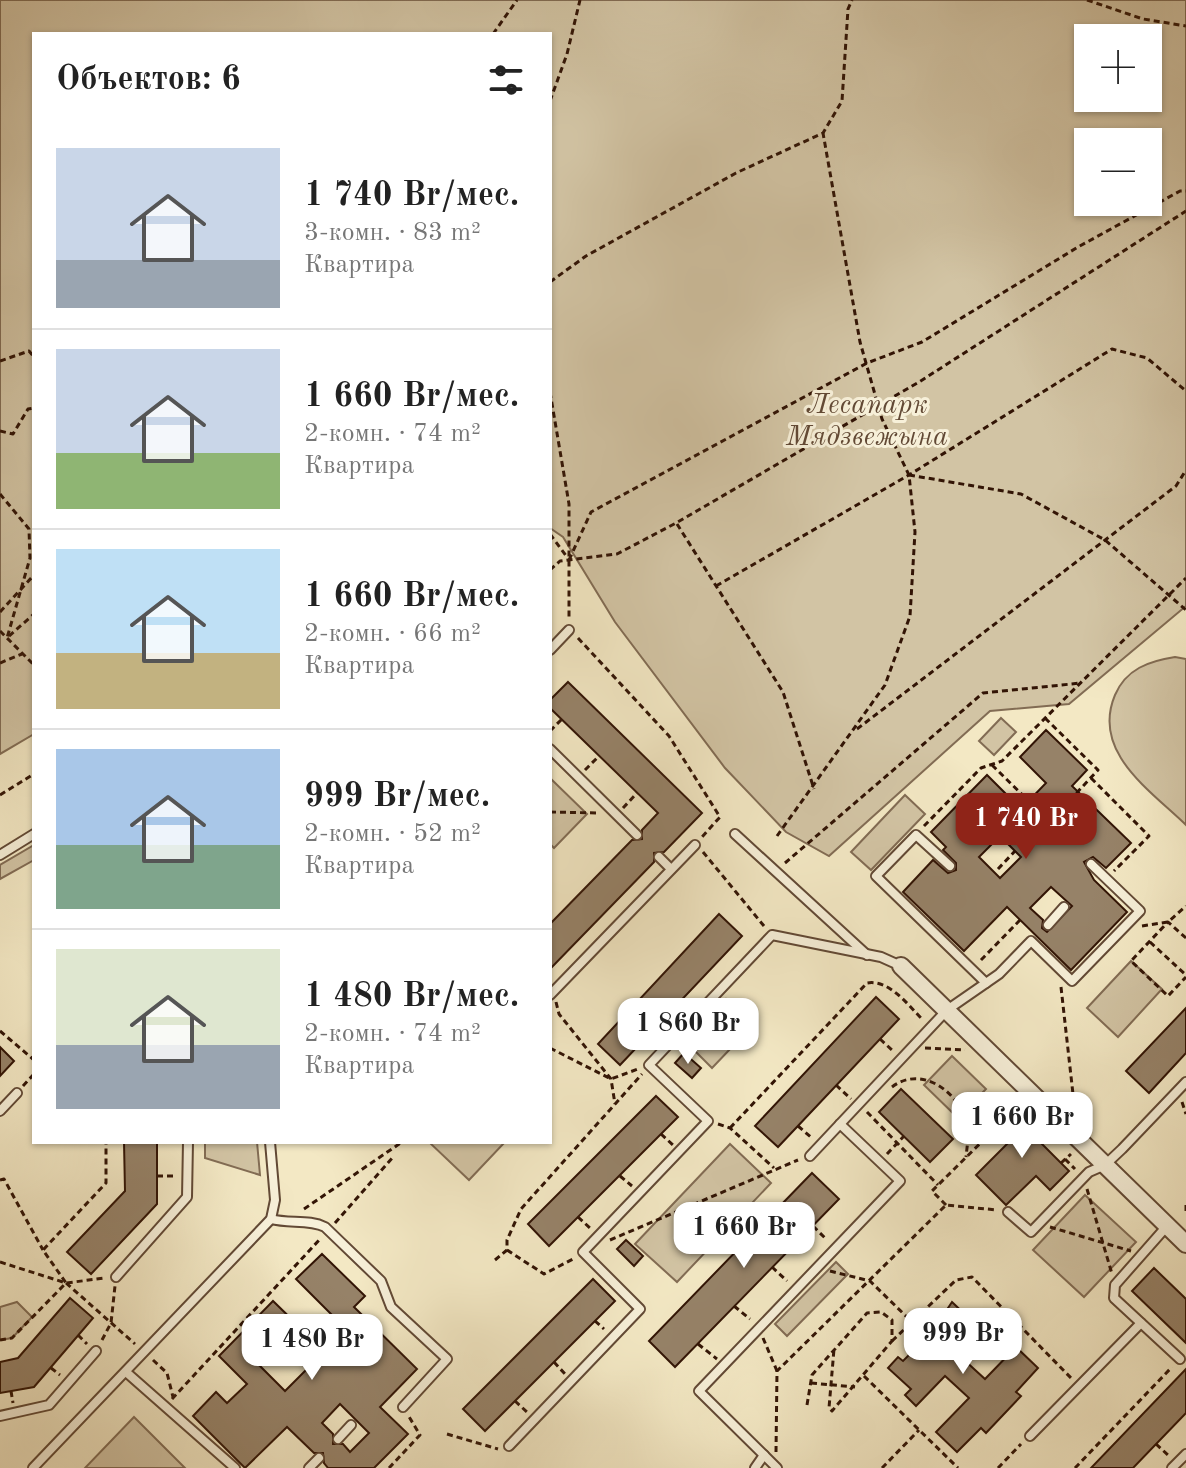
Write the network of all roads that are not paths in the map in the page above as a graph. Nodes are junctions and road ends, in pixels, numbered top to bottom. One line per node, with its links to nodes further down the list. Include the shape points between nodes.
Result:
1 (569, 630): 2 (lane)
2 (552, 648)
3 (552, 751): 6 (lane)
4 (735, 834): 15 (lane)
5 (32, 835): 8 (lane)
6 (637, 835)
7 (695, 845): 12 (lane)
8 (0, 855)
9 (659, 857): 12 (lane)
10 (1091, 864): 17 (lane, via 1140,911 1072,981 1034,939)
11 (950, 866): 17 (lane, via 916,835 876,876)
12 (671, 869): 18 (lane)
13 (1064, 907): 14 (lane)
14 (1048, 925)
15 (868, 955): 16 (lane); 42 (lane, via 772,935 649,1065 708,1121 583,1252 640,1309)
16 (901, 966): 19 (street)
17 (986, 983): 19 (lane)
18 (552, 993)
19 (947, 1010): 23 (lane); 27 (street)
20 (1186, 1082): 27 (lane)
21 (17, 1093): 22 (lane)
22 (0, 1111)
23 (840, 1124): 26 (lane); 44 (lane, via 900,1181 699,1391)
24 (188, 1144): 32 (lane, via 187,1197)
25 (270, 1144): 29 (lane, via 275,1200)
26 (810, 1156)
27 (1105, 1165): 28 (lane, via 1083,1177 1031,1232); 30 (street)
28 (1008, 1212)
29 (271, 1219): 36 (lane); 37 (lane, via 314,1222 328,1230 381,1281 391,1307 447,1359)
30 (1167, 1226): 31 (street); 33 (lane, via 1115,1285 1114,1298)
31 (1186, 1244)
32 (116, 1277)
33 (1141, 1323): 35 (lane); 40 (lane)
34 (96, 1351): 38 (lane, via 49,1405)
35 (1180, 1359)
36 (126, 1372): 47 (lane); 48 (lane)
37 (403, 1407)
38 (0, 1416)
39 (351, 1425): 41 (lane)
40 (1030, 1436)
41 (338, 1439)
42 (509, 1446)
43 (1186, 1454): 46 (lane)
44 (764, 1455): 50 (lane); 51 (lane)
45 (319, 1458): 49 (lane)
46 (1174, 1466)
47 (33, 1468)
48 (235, 1468)
49 (309, 1468)
50 (755, 1468)
51 (777, 1468)

